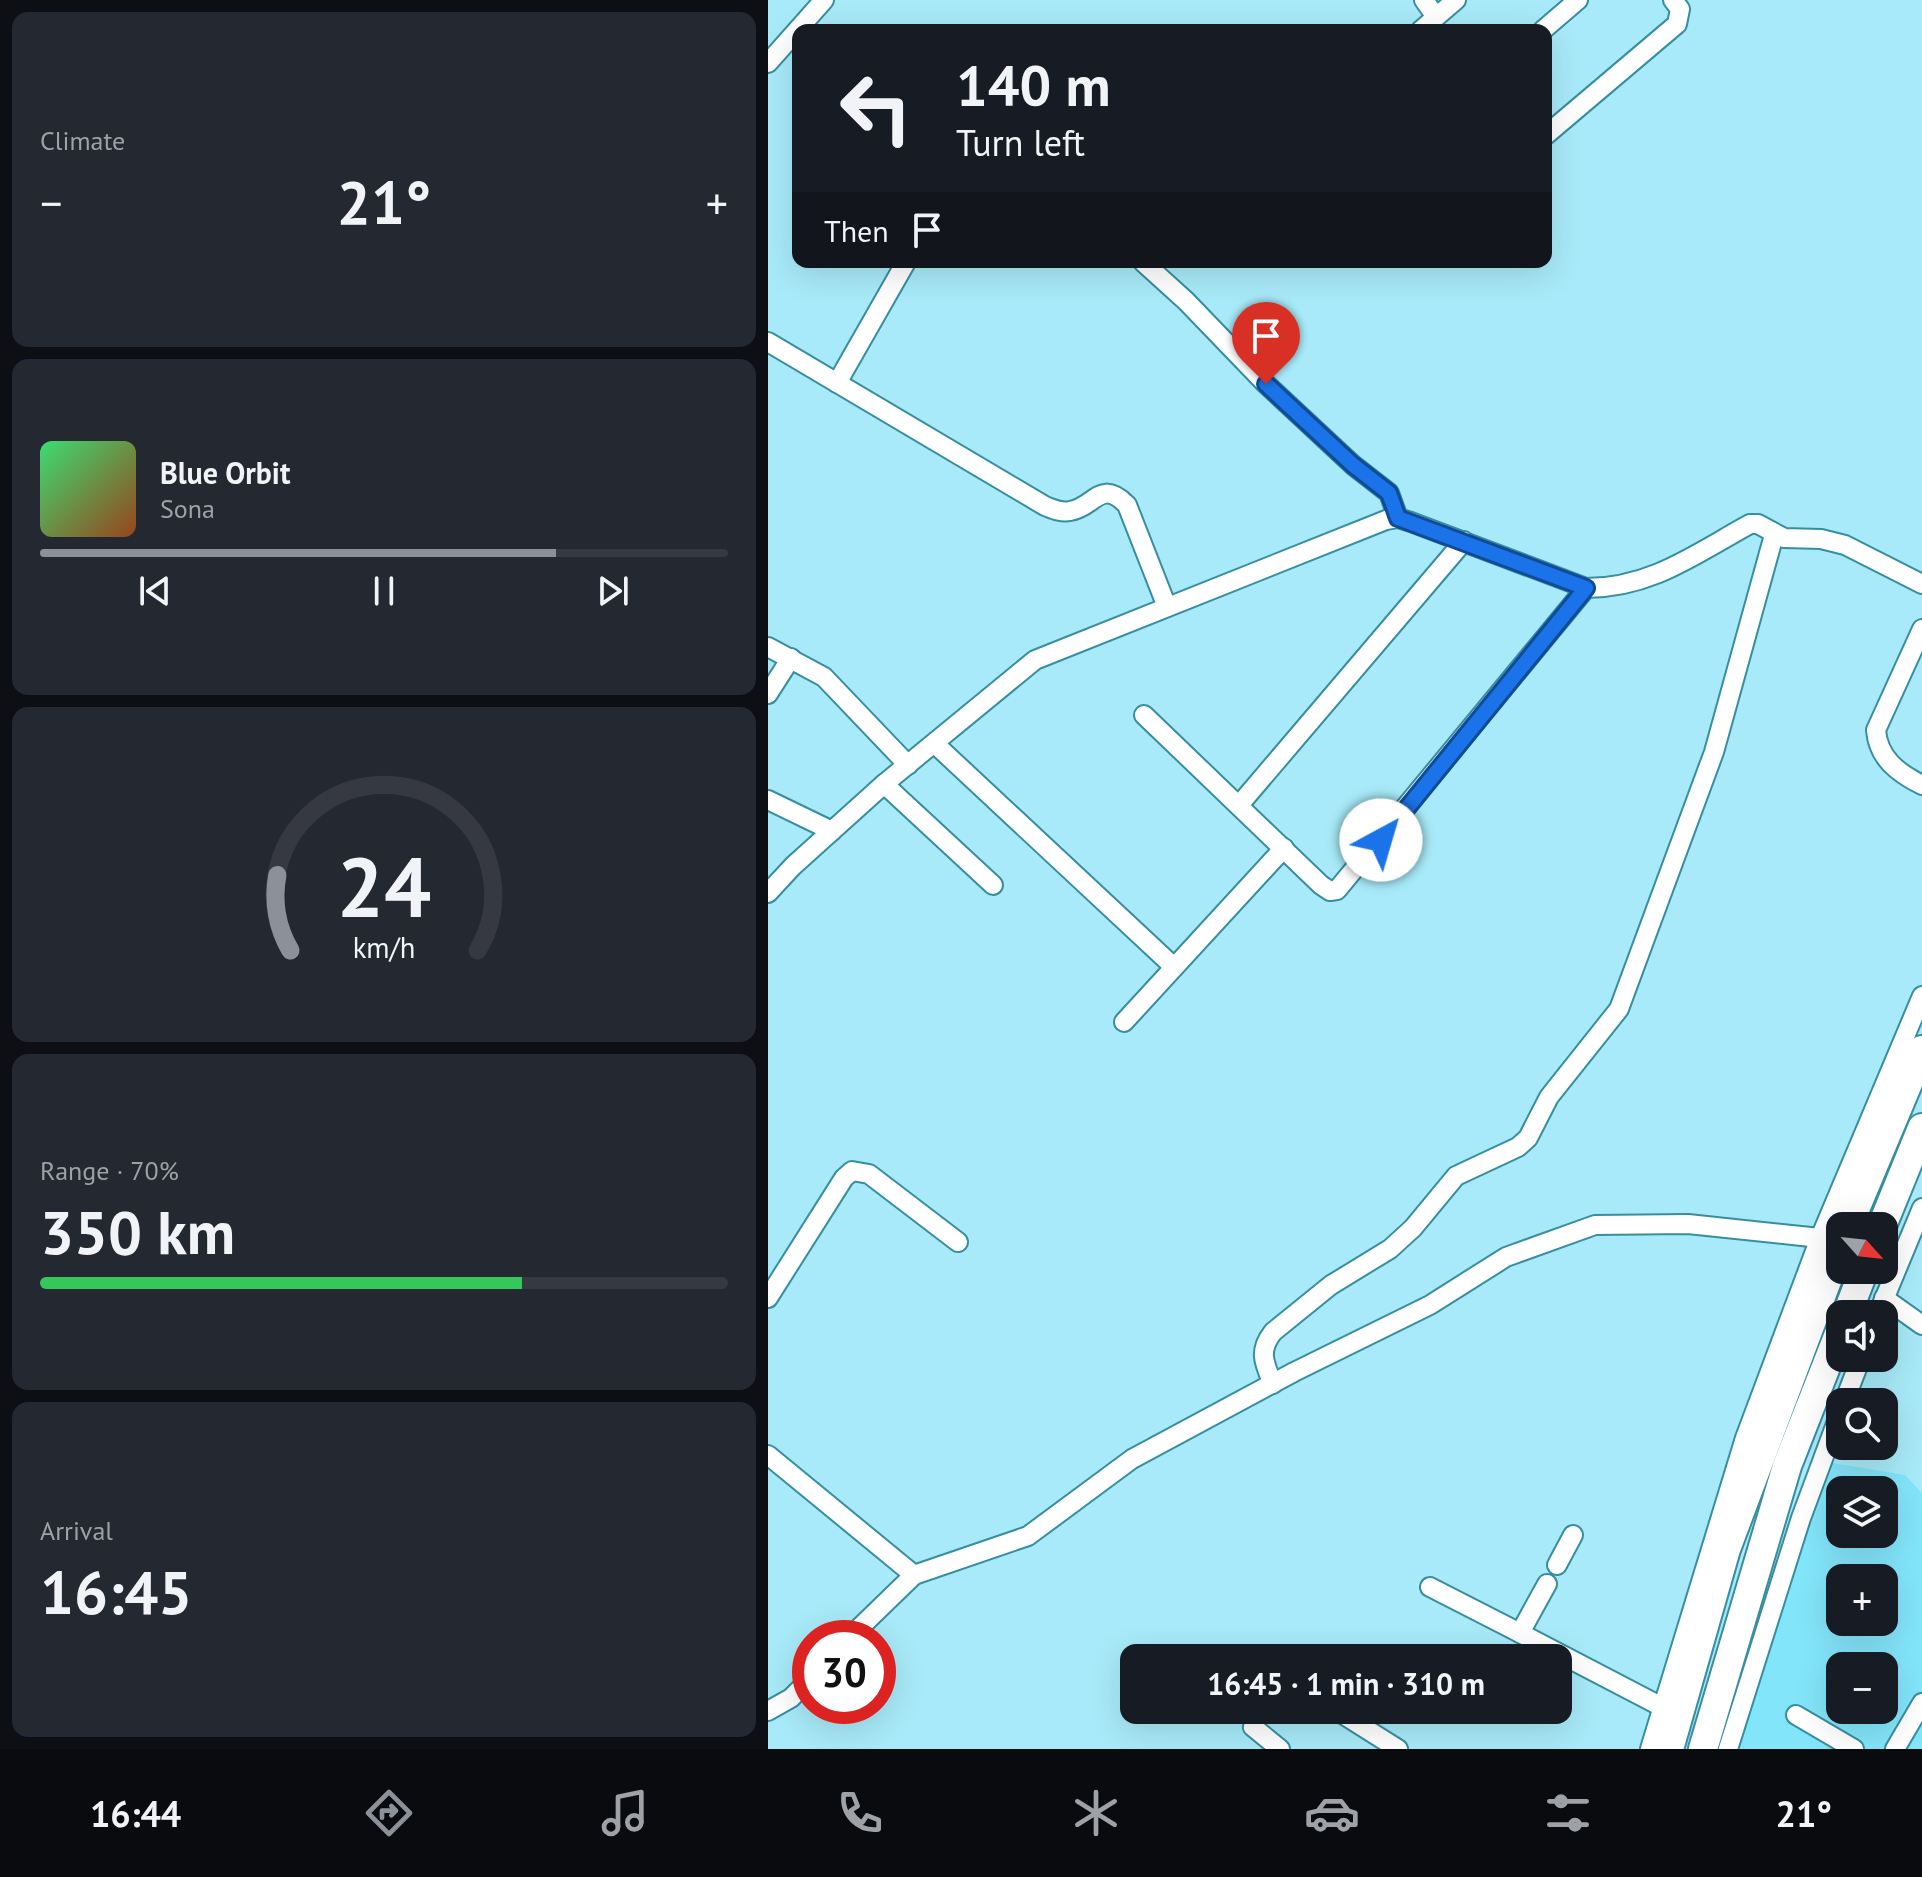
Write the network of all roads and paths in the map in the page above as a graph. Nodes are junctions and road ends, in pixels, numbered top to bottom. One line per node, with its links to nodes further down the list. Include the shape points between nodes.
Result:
1 (824, 0): 7 (street)
2 (1424, 0): 6 (street)
3 (1456, 0): 6 (street)
4 (1578, 0): 9 (street)
5 (1673, 0): 12 (street, via 1680,9 1677,24)
6 (1436, 17): 8 (street)
7 (803, 24)
8 (1428, 24)
9 (1550, 24)
10 (792, 36): 11 (street)
11 (768, 63)
12 (1552, 130)
13 (903, 268): 16 (street)
14 (1150, 268): 17 (street, via 1277,394 1389,493)
15 (768, 342): 16 (street)
16 (837, 383): 22 (street, via 1045,506 1073,511 1099,494 1119,498 1127,505)
17 (1398, 518): 19 (street); 22 (street)
18 (1774, 535): 20 (street, via 1833,541); 21 (street, via 1750,524 1643,580 1616,588); 56 (street, via 1714,752 1619,1009 1549,1097 1528,1138 1456,1176 1390,1249 1331,1285 1273,1332 1263,1361)
19 (1464, 541): 21 (street); 33 (street)
20 (1922, 584)
21 (1586, 588): 35 (street, via 1343,886 1330,891)
22 (1167, 607): 28 (street, via 1035,660)
23 (1922, 629): 31 (street, via 1876,730 1888,762)
24 (768, 647): 25 (street)
25 (791, 658): 26 (street); 29 (street, via 824,677)
26 (768, 694)
27 (1144, 715): 33 (street)
28 (935, 744): 29 (street); 38 (street)
29 (908, 765): 30 (street)
30 (884, 784): 34 (street); 36 (street)
31 (1922, 785)
32 (768, 800): 34 (street)
33 (1240, 804): 35 (street)
34 (832, 831): 37 (street)
35 (1284, 848): 38 (street)
36 (993, 885)
37 (768, 893)
38 (1174, 967): 40 (street)
39 (1922, 996): 44 (street)
40 (1124, 1022)
41 (1922, 1050): 45 (highway)
42 (1922, 1128): 46 (highway)
43 (1922, 1208): 52 (street)
44 (1841, 1212)
45 (1854, 1212)
46 (1888, 1212)
47 (1826, 1241): 56 (street, via 1688,1224 1595,1225 1506,1257 1430,1305)
48 (958, 1242): 51 (street, via 869,1174 852,1171)
49 (1826, 1251): 68 (street, via 1736,1464)
50 (1826, 1254): 76 (highway, via 1726,1549)
51 (768, 1298)
52 (1884, 1300)
53 (1898, 1314): 54 (street)
54 (1922, 1325)
55 (1826, 1367): 77 (highway, via 1787,1466)
56 (1273, 1384): 61 (street, via 1132,1459 1028,1536)
57 (1826, 1451): 78 (street)
58 (768, 1455): 61 (street)
59 (1573, 1535): 60 (street)
60 (1557, 1565)
61 (914, 1575): 64 (street)
62 (1547, 1584): 65 (street)
63 (1430, 1587): 65 (street)
64 (868, 1620)
65 (1520, 1633): 68 (street)
66 (792, 1697): 69 (street)
67 (1922, 1703): 80 (street)
68 (1664, 1708): 75 (street)
69 (768, 1711)
70 (1796, 1715): 79 (street)
71 (1254, 1724): 73 (street)
72 (1358, 1724): 74 (street)
73 (1280, 1749)
74 (1398, 1749)
75 (1650, 1749)
76 (1669, 1749)
77 (1703, 1749)
78 (1728, 1749)
79 (1854, 1749)
80 (1895, 1749)

